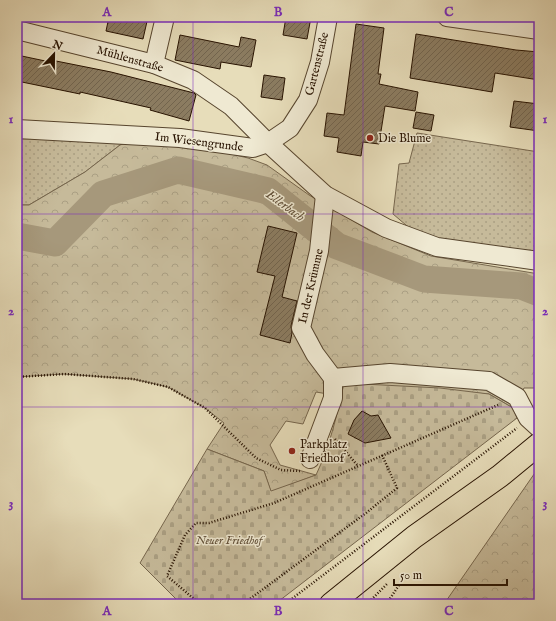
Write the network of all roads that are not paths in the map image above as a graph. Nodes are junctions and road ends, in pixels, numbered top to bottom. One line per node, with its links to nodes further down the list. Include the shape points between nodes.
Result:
1 (165, 17): 6 (street)
2 (328, 17): 8 (street, Gartenstraße, via 320,62 308,100 290,128)
3 (447, 17): 5 (street)
4 (17, 30): 6 (street, Mühlenstraße)
5 (539, 30)
6 (154, 64): 8 (street, Mühlenstraße, via 193,80 231,106)
7 (17, 129): 8 (street, Im Wiesengrunde, via 180,138 254,148)
8 (268, 143): 9 (street)
9 (325, 195): 10 (street, via 386,228 437,247); 11 (street, In der Krümme, via 319,251 301,328 315,354)
10 (539, 262)
11 (333, 378): 12 (street, via 390,373 489,381 517,397); 14 (street, via 333,398)
12 (534, 423)
13 (539, 444): 15 (main road, via 500,476 414,537)
14 (310, 459)
15 (331, 604)

